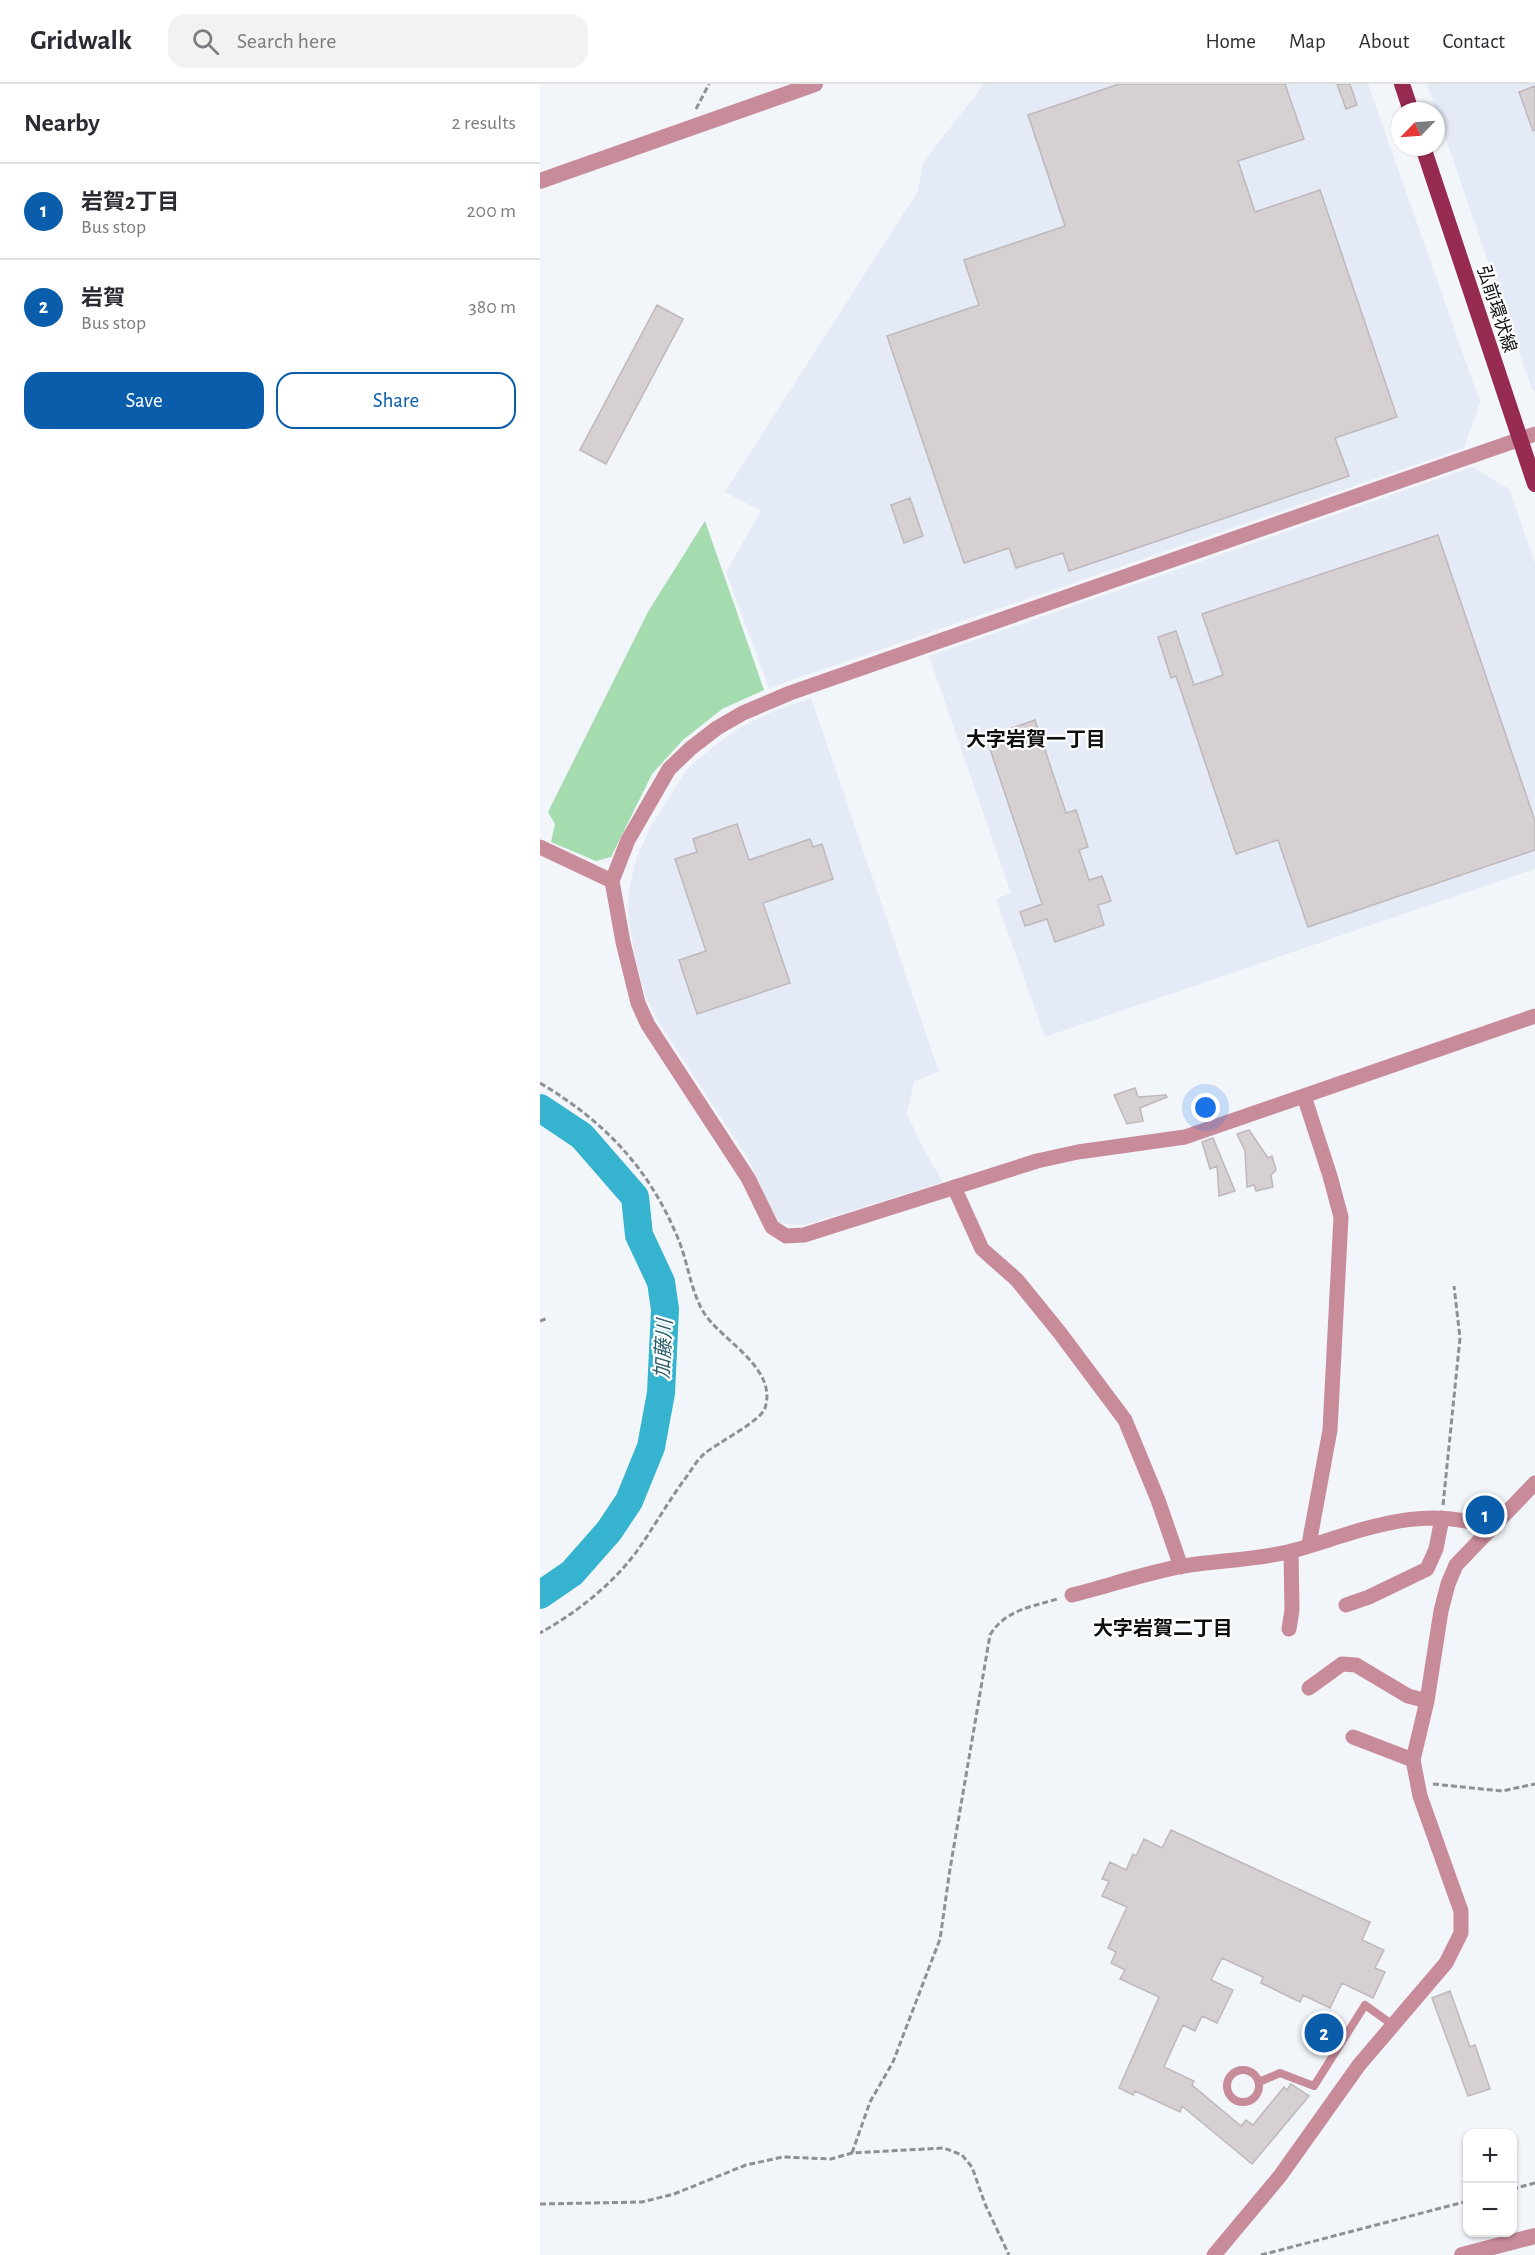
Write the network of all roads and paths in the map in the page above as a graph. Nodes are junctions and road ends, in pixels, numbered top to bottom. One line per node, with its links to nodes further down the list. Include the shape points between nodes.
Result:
1 (709, 84): 5 (path)
2 (815, 84): 5 (street)
3 (1402, 84): 4 (main road)
4 (1408, 102)
5 (685, 129): 7 (street)
6 (1426, 156): 8 (main road, 弘前環状線)
7 (540, 181)
8 (1527, 437): 9 (main road, 弘前環状線); 11 (street, via 790,693 743,713 717,728 669,769 628,840)
9 (1535, 484)
10 (540, 847): 11 (street)
11 (612, 881): 15 (street, via 638,1003 748,1178 772,1227 786,1236 804,1235)
12 (1535, 1016): 14 (street)
13 (540, 1083): 28 (path, via 573,1102 633,1158 678,1236 705,1314 749,1358 762,1376 766,1396 765,1410 755,1421 702,1455 636,1552 606,1586)
14 (1304, 1096): 15 (street, via 1185,1137 1078,1152); 22 (street, via 1341,1217 1330,1430)
15 (954, 1187): 24 (street, via 982,1249 1017,1280 1125,1420)
16 (1454, 1286): 20 (path, via 1460,1338)
17 (548, 1318): 18 (path)
18 (540, 1321)
19 (1535, 1482): 21 (street)
20 (1442, 1518): 21 (street, via 1471,1520); 22 (street, via 1400,1520); 26 (street, via 1427,1569)
21 (1492, 1528): 30 (street, via 1456,1565 1448,1584)
22 (1309, 1545): 23 (street)
23 (1291, 1551): 24 (street); 27 (street)
24 (1181, 1567): 25 (street)
25 (1072, 1595): 37 (path, via 1003,1618 990,1635 940,1939 893,2062 870,2102)
26 (1346, 1605)
27 (1289, 1629)
28 (540, 1633)
29 (1309, 1688): 30 (street, via 1342,1664 1356,1665 1408,1696)
30 (1427, 1701): 32 (street)
31 (1353, 1737): 32 (street)
32 (1413, 1760): 33 (street)
33 (1416, 1783): 34 (path, via 1502,1791); 35 (street, via 1461,1911 1461,1933 1446,1963)
34 (1535, 1784)
35 (1393, 2025): 36 (lane, via 1365,2005 1314,2086 1280,2073); 44 (street, via 1359,2064 1280,2176)
36 (1260, 2082): 36 (lane, via 1258,2093 1246,2102 1235,2100 1228,2093 1229,2077 1238,2070 1254,2073)
37 (852, 2153): 41 (path, via 831,2159 783,2157 747,2165 674,2194 642,2202); 43 (path, via 944,2148 962,2155 972,2167)
38 (1535, 2183): 39 (path)
39 (1517, 2188)
40 (1463, 2202): 45 (path)
41 (540, 2204)
42 (1535, 2236): 46 (street)
43 (1009, 2255)
44 (1214, 2255)
45 (1261, 2255)
46 (1462, 2255)

